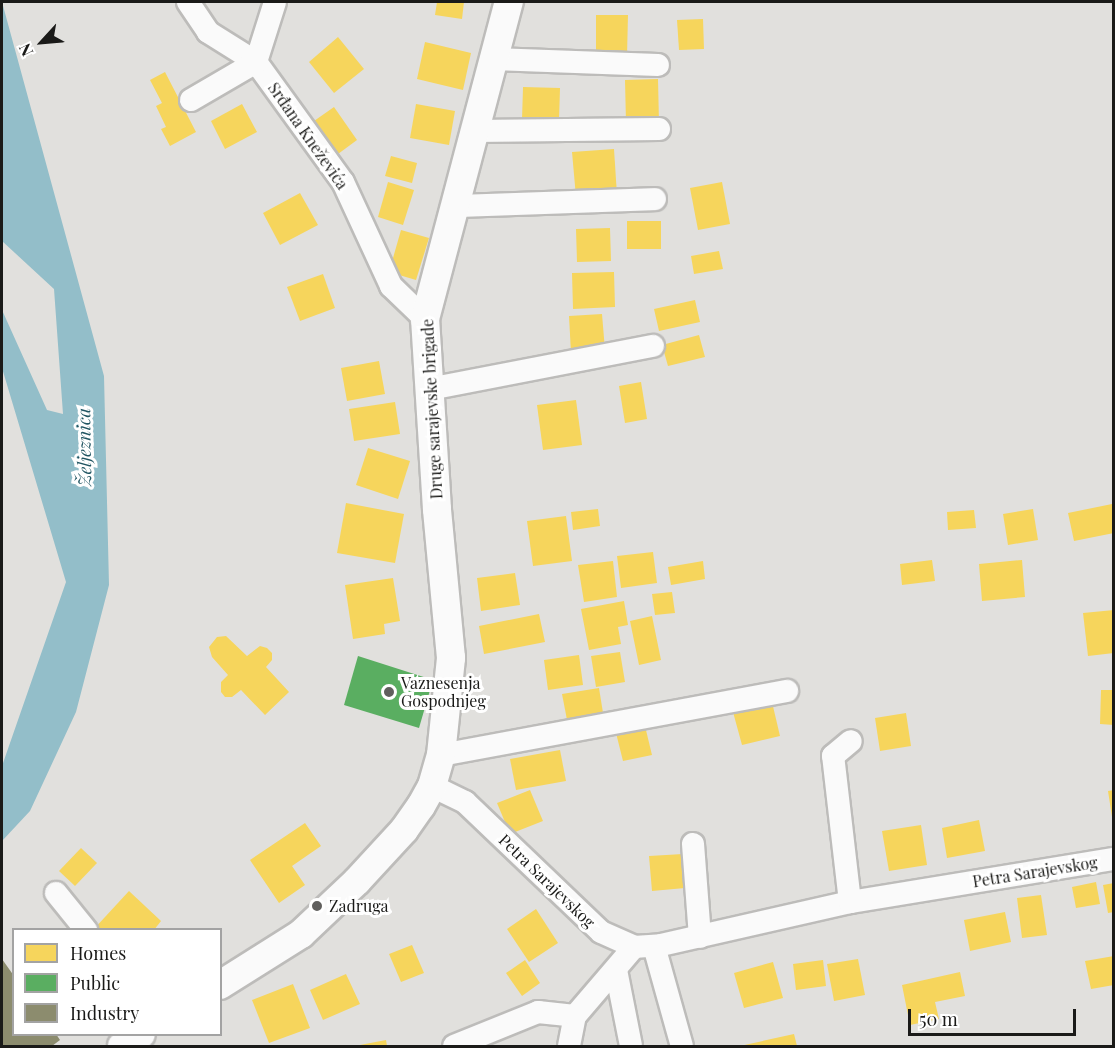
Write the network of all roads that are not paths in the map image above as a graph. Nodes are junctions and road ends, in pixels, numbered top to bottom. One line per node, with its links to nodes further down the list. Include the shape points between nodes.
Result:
1 (189, 2): 5 (street, Srđana Kneževića, via 208,32)
2 (275, 2): 5 (street)
3 (509, 2): 4 (main road, Druge sarajevske brigade)
4 (494, 59): 6 (street); 9 (main road, Druge sarajevske brigade)
5 (256, 62): 7 (street); 12 (street, Srđana Kneževića, via 343,182 391,286)
6 (658, 65)
7 (191, 100)
8 (659, 129): 9 (street)
9 (474, 131): 11 (main road, Druge sarajevske brigade)
10 (655, 199): 11 (street)
11 (455, 206): 12 (main road, Druge sarajevske brigade)
12 (425, 319): 14 (main road, Druge sarajevske brigade)
13 (653, 346): 14 (street)
14 (429, 389): 17 (main road, Druge sarajevske brigade, via 451,658)
15 (787, 691): 17 (street)
16 (851, 741): 22 (street, via 833,756)
17 (441, 754): 18 (main road, Druge sarajevske brigade)
18 (432, 786): 25 (street, Petra Sarajevskog, via 465,802 601,932); 27 (main road, Druge sarajevske brigade, via 404,830 301,934)
19 (693, 844): 24 (street)
20 (1113, 859): 22 (street, Petra Sarajevskog)
21 (56, 893): 23 (street)
22 (850, 902): 24 (street, Petra Sarajevskog)
23 (84, 928)
24 (700, 937): 25 (street, Petra Sarajevskog)
25 (644, 946): 26 (street); 34 (street)
26 (616, 970): 28 (street); 33 (street)
27 (222, 984)
28 (575, 1016): 31 (street, via 538,1011); 32 (street)
29 (139, 1036): 30 (main road)
30 (122, 1047)
31 (454, 1047)
32 (569, 1047)
33 (631, 1047)
34 (682, 1047)

